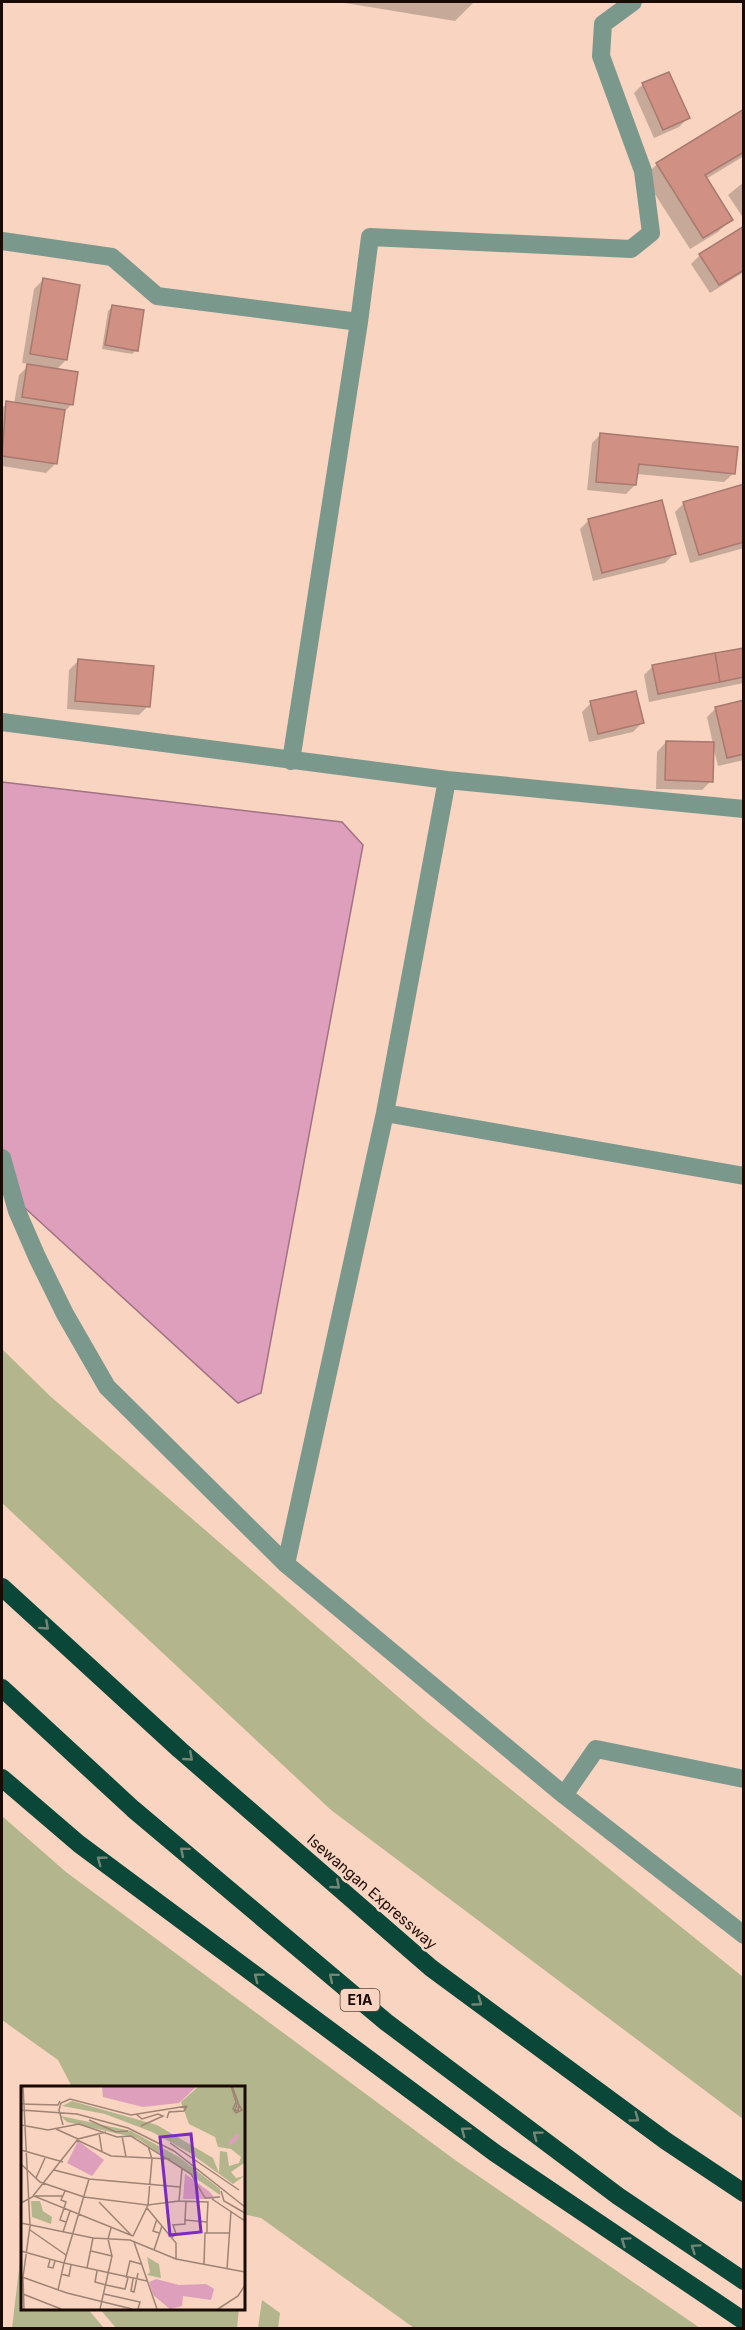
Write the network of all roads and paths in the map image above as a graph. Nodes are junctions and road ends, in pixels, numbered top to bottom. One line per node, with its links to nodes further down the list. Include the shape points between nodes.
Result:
1 (633, 2): 3 (street, via 603,24 601,56 643,171 651,233 631,249 370,237)
2 (2, 241): 3 (street, via 112,257 158,296)
3 (359, 322): 5 (street)
4 (2, 722): 5 (street)
5 (291, 761): 6 (street)
6 (447, 780): 7 (street); 8 (street)
7 (744, 809)
8 (385, 1113): 10 (street); 11 (street)
9 (2, 1158): 11 (street, via 17,1211 37,1257 107,1387)
10 (744, 1176)
11 (286, 1564): 16 (street)
12 (2, 1587): 18 (highway, Isewangan Expressway, one-way to 18, via 180,1750 431,1968 666,2141)
13 (2, 1688): 19 (highway, E1A, one-way to 13, via 618,2196 386,2022 134,1809)
14 (2, 1778): 20 (highway, one-way to 14, via 495,2153 80,1844)
15 (744, 1779): 16 (street, via 596,1749)
16 (564, 1795): 17 (street)
17 (744, 1935)
18 (744, 2193)
19 (744, 2281)
20 (744, 2321)

